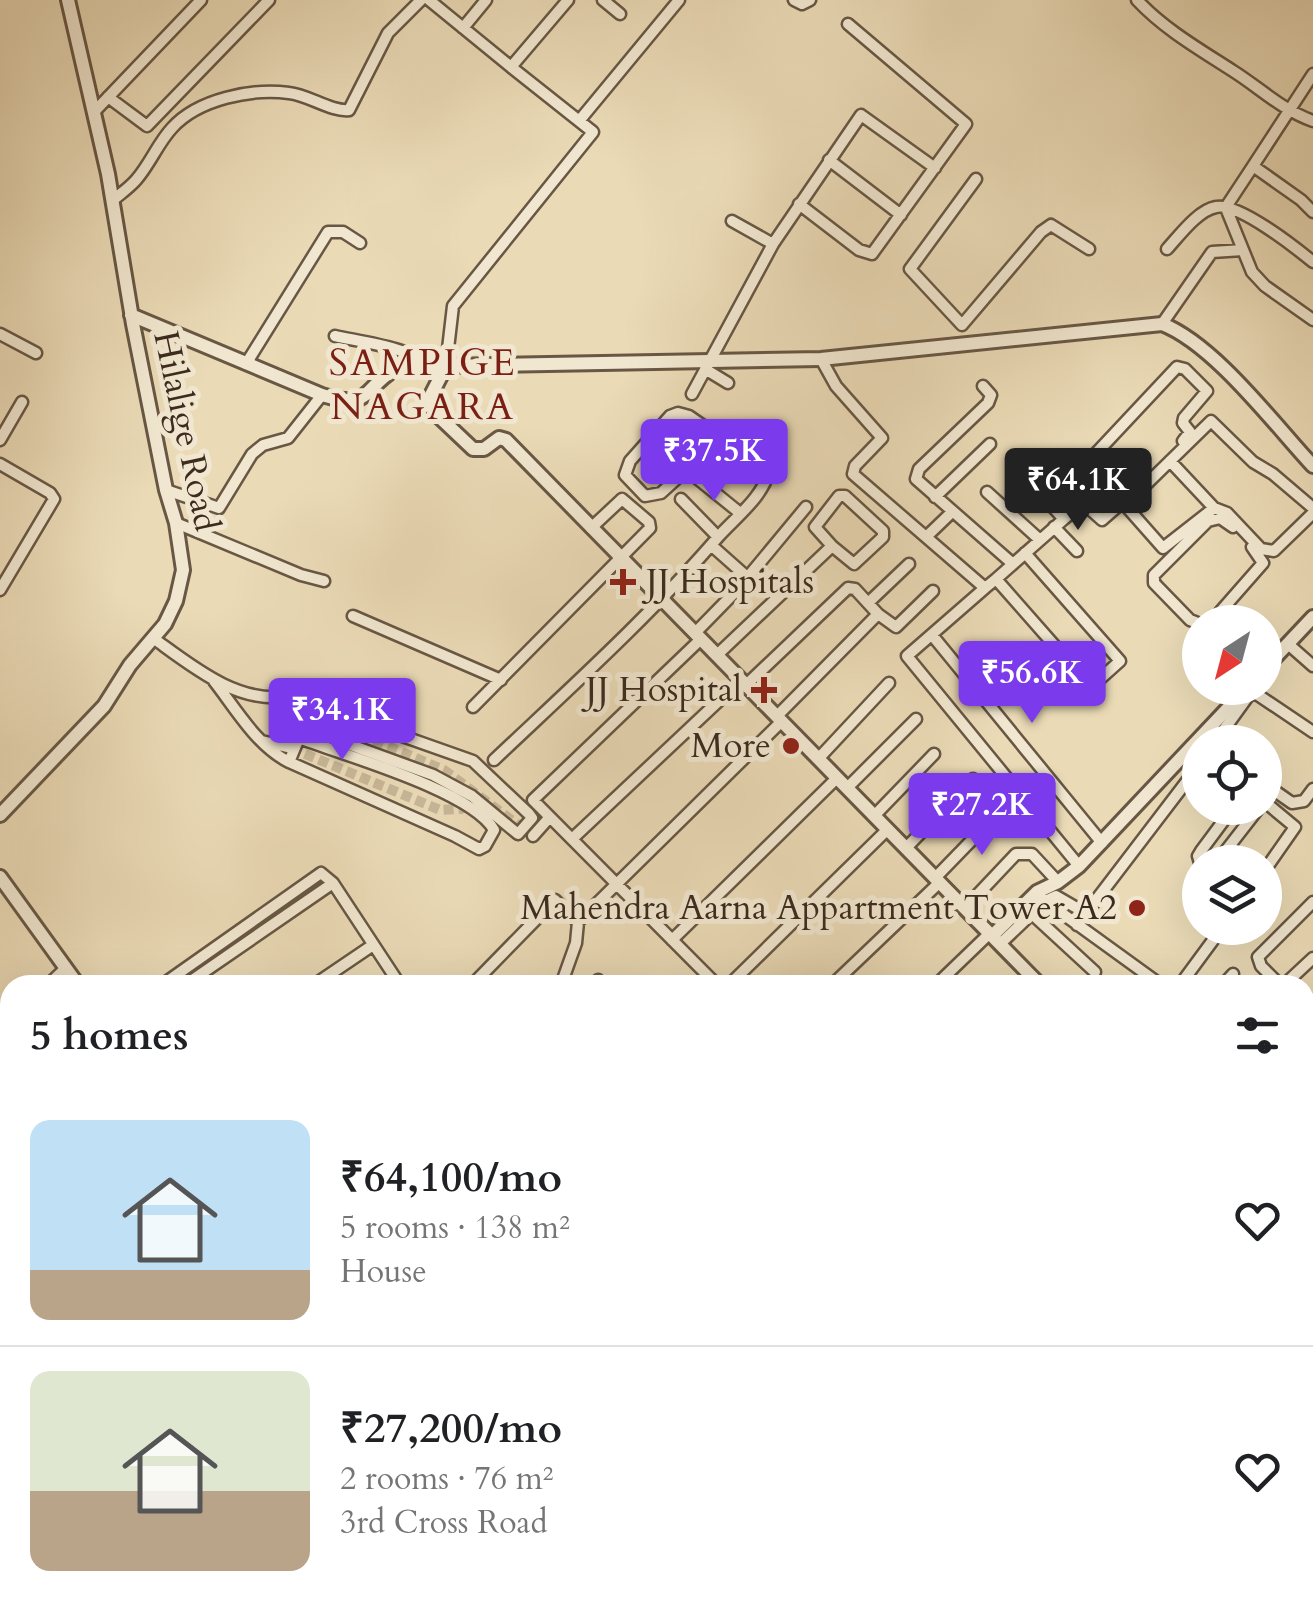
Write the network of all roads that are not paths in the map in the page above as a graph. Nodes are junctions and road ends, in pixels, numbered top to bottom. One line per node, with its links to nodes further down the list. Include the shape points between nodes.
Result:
1 (68, 0): 19 (street, Hilalige Road)
2 (200, 0): 18 (street)
3 (420, 0): 27 (street, via 388,33 349,110 288,92 224,98 182,118 136,180)
4 (429, 0): 15 (street)
5 (486, 0): 15 (street)
6 (568, 0): 16 (street)
7 (603, 0): 13 (street)
8 (679, 0): 21 (street)
9 (794, 0): 10 (street)
10 (810, 0)
11 (1136, 0): 20 (street)
12 (265, 2): 18 (street, via 147,126)
13 (620, 14)
14 (848, 24): 25 (street, via 966,124)
15 (463, 28): 16 (street)
16 (511, 67): 21 (street)
17 (1313, 74): 20 (street)
18 (108, 97): 19 (street)
19 (94, 112): 27 (street, Hilalige Road)
20 (1288, 112): 22 (street); 24 (street)
21 (579, 121): 50 (street, via 593,132 453,306)
22 (1313, 122)
23 (829, 160): 25 (street, via 862,115); 28 (street); 31 (street)
24 (1253, 166): 29 (street); 30 (street)
25 (935, 168): 31 (street)
26 (976, 179): 42 (street, via 910,269)
27 (112, 200): 39 (street, Hilalige Road)
28 (799, 204): 31 (street, via 872,254); 34 (street)
29 (1311, 205)
30 (1226, 207): 36 (street, via 1201,215); 37 (street); 38 (street, via 1269,228)
31 (900, 214)
32 (732, 222): 34 (street)
33 (360, 243): 48 (street, via 328,232)
34 (773, 244): 49 (street)
35 (1089, 249): 42 (street, via 1051,226)
36 (1166, 249)
37 (1243, 250): 40 (street, via 1265,286); 41 (street, via 1212,252)
38 (1313, 262)
39 (131, 315): 48 (street); 62 (street, Hilalige Road)
40 (1313, 320)
41 (1162, 324): 45 (street); 60 (street, via 1213,360)
42 (962, 325): 45 (street)
43 (0, 334): 46 (street)
44 (336, 336): 50 (street)
45 (976, 341): 47 (street)
46 (36, 354)
47 (821, 359): 49 (street); 75 (street, via 882,438 854,474)
48 (246, 364): 54 (street)
49 (708, 364): 50 (street); 51 (street); 53 (street)
50 (439, 367): 54 (street, via 391,370 372,392 353,401); 74 (street, via 432,409 473,448 506,440)
51 (728, 382)
52 (983, 386): 64 (street, via 988,403 917,474)
53 (692, 394)
54 (322, 395): 62 (street, via 288,438 252,454 219,508)
55 (22, 402): 56 (street)
56 (0, 440)
57 (990, 444): 64 (street)
58 (1170, 461): 68 (street); 68 (street, via 1125,505 1160,546 1168,547); 69 (street, via 1211,420)
59 (0, 464): 88 (street, via 54,499)
60 (1313, 466)
61 (1022, 474): 73 (street)
62 (166, 490): 72 (street, Hilalige Road)
63 (987, 492): 76 (street)
64 (936, 496): 70 (street)
65 (681, 499): 77 (street)
66 (1082, 503): 66 (street, via 1070,480 1177,367 1185,369 1207,391 1182,420 1189,435 1105,520); 73 (street)
67 (806, 507): 84 (street)
68 (1214, 508): 69 (street, via 1268,552)
69 (1313, 510)
70 (952, 512): 75 (street); 83 (street)
71 (740, 513): 71 (street, via 684,472 645,496 625,476 630,461 678,413 715,434 722,428 769,471); 77 (street)
72 (176, 523): 86 (street); 99 (street, Hilalige Road, via 179,592)
73 (1059, 523): 76 (street); 79 (street)
74 (592, 528): 81 (street); 81 (street, via 622,499 649,522 648,532)
75 (926, 537): 87 (street)
76 (1040, 540): 80 (street)
77 (715, 541): 84 (street); 90 (street)
78 (832, 546): 78 (street, via 815,527 841,495 883,531 854,564); 102 (street)
79 (1078, 551)
80 (1025, 553): 83 (street); 85 (street, via 1120,661 1091,686)
81 (622, 558): 90 (street); 104 (street)
82 (909, 564): 91 (street)
83 (1012, 564): 85 (street)
84 (747, 577): 98 (street)
85 (996, 578): 87 (street)
86 (324, 581)
87 (984, 588): 97 (street)
88 (0, 590)
89 (934, 592): 94 (street, via 896,627)
90 (662, 600): 98 (street); 121 (street)
91 (868, 603): 94 (street); 106 (street, via 848,588)
92 (1226, 605): 93 (street, via 1263,563 1220,518 1208,521 1154,575)
93 (1182, 612)
94 (878, 614): 111 (street)
95 (353, 616): 104 (street)
96 (1313, 617): 100 (street)
97 (932, 635): 138 (street); 142 (street, via 907,656)
98 (698, 636): 102 (street); 133 (street, via 532,800)
99 (153, 638): 105 (street); 130 (street, Hilalige Road, via 104,706)
100 (1288, 644): 101 (street); 103 (street)
101 (1282, 649)
102 (717, 656): 106 (street)
103 (1313, 666)
104 (501, 680): 109 (street)
105 (214, 681): 110 (street, via 272,699 289,696); 116 (street)
106 (743, 682): 111 (street); 137 (street)
107 (890, 684): 120 (street)
108 (1231, 705): 113 (street)
109 (473, 707)
110 (309, 708): 129 (street, via 304,728 434,775 472,796); 129 (street, via 472,761 532,818 518,834)
111 (779, 719): 120 (street); 147 (street)
112 (916, 719): 124 (street)
113 (1212, 725)
114 (1226, 725): 115 (street, via 1255,693)
115 (1313, 732)
116 (261, 741): 117 (street); 122 (street)
117 (291, 748)
118 (934, 754): 131 (street)
119 (1182, 757): 138 (street)
120 (818, 759): 124 (street)
121 (494, 760)
122 (289, 762): 129 (street, via 299,738); 129 (street, via 479,849 494,830)
123 (973, 779): 141 (street)
124 (842, 783): 131 (street); 156 (street)
125 (1182, 787): 154 (street)
126 (1313, 789): 127 (street, via 1304,801)
127 (1282, 796)
128 (1001, 810): 144 (street)
129 (482, 811)
130 (0, 816)
131 (874, 816): 135 (street)
132 (1282, 816): 140 (street, via 1295,827)
133 (549, 818): 136 (street); 137 (street)
134 (1246, 825): 139 (street)
135 (888, 829): 141 (street); 171 (street)
136 (532, 836)
137 (572, 839): 147 (street)
138 (1102, 844): 142 (street)
139 (1230, 845)
140 (1282, 846)
141 (906, 848): 144 (street)
142 (1079, 866): 145 (street)
143 (0, 877): 160 (street)
144 (937, 880): 151 (street); 172 (street)
145 (1058, 882): 148 (street); 151 (street, via 1032,854 1016,854)
146 (333, 883): 157 (street); 164 (street, via 321,872); 165 (street)
147 (616, 884): 153 (street); 156 (street)
148 (1040, 898): 150 (street, via 1056,896); 152 (street); 154 (street); 155 (street)
149 (1313, 902): 177 (street, via 1258,957)
150 (1076, 907)
151 (965, 908): 155 (street)
152 (1031, 913): 155 (street); 161 (street)
153 (578, 922): 168 (street, via 555,900); 169 (street)
154 (1077, 924): 175 (street)
155 (994, 938): 173 (street); 174 (street)
156 (672, 940): 170 (street)
157 (373, 944): 166 (street); 167 (street)
158 (1209, 945): 176 (street)
159 (1313, 958): 178 (street)
160 (66, 968): 162 (street); 163 (street)
161 (1094, 972)
162 (59, 975)
163 (71, 975)
164 (176, 975)
165 (200, 975)
166 (328, 975)
167 (393, 975)
168 (482, 975)
169 (565, 975)
170 (707, 975)
171 (739, 975)
172 (842, 975)
173 (948, 975)
174 (1030, 975)
175 (1147, 975)
176 (1187, 975)
177 (1270, 975)
178 (1293, 975)

